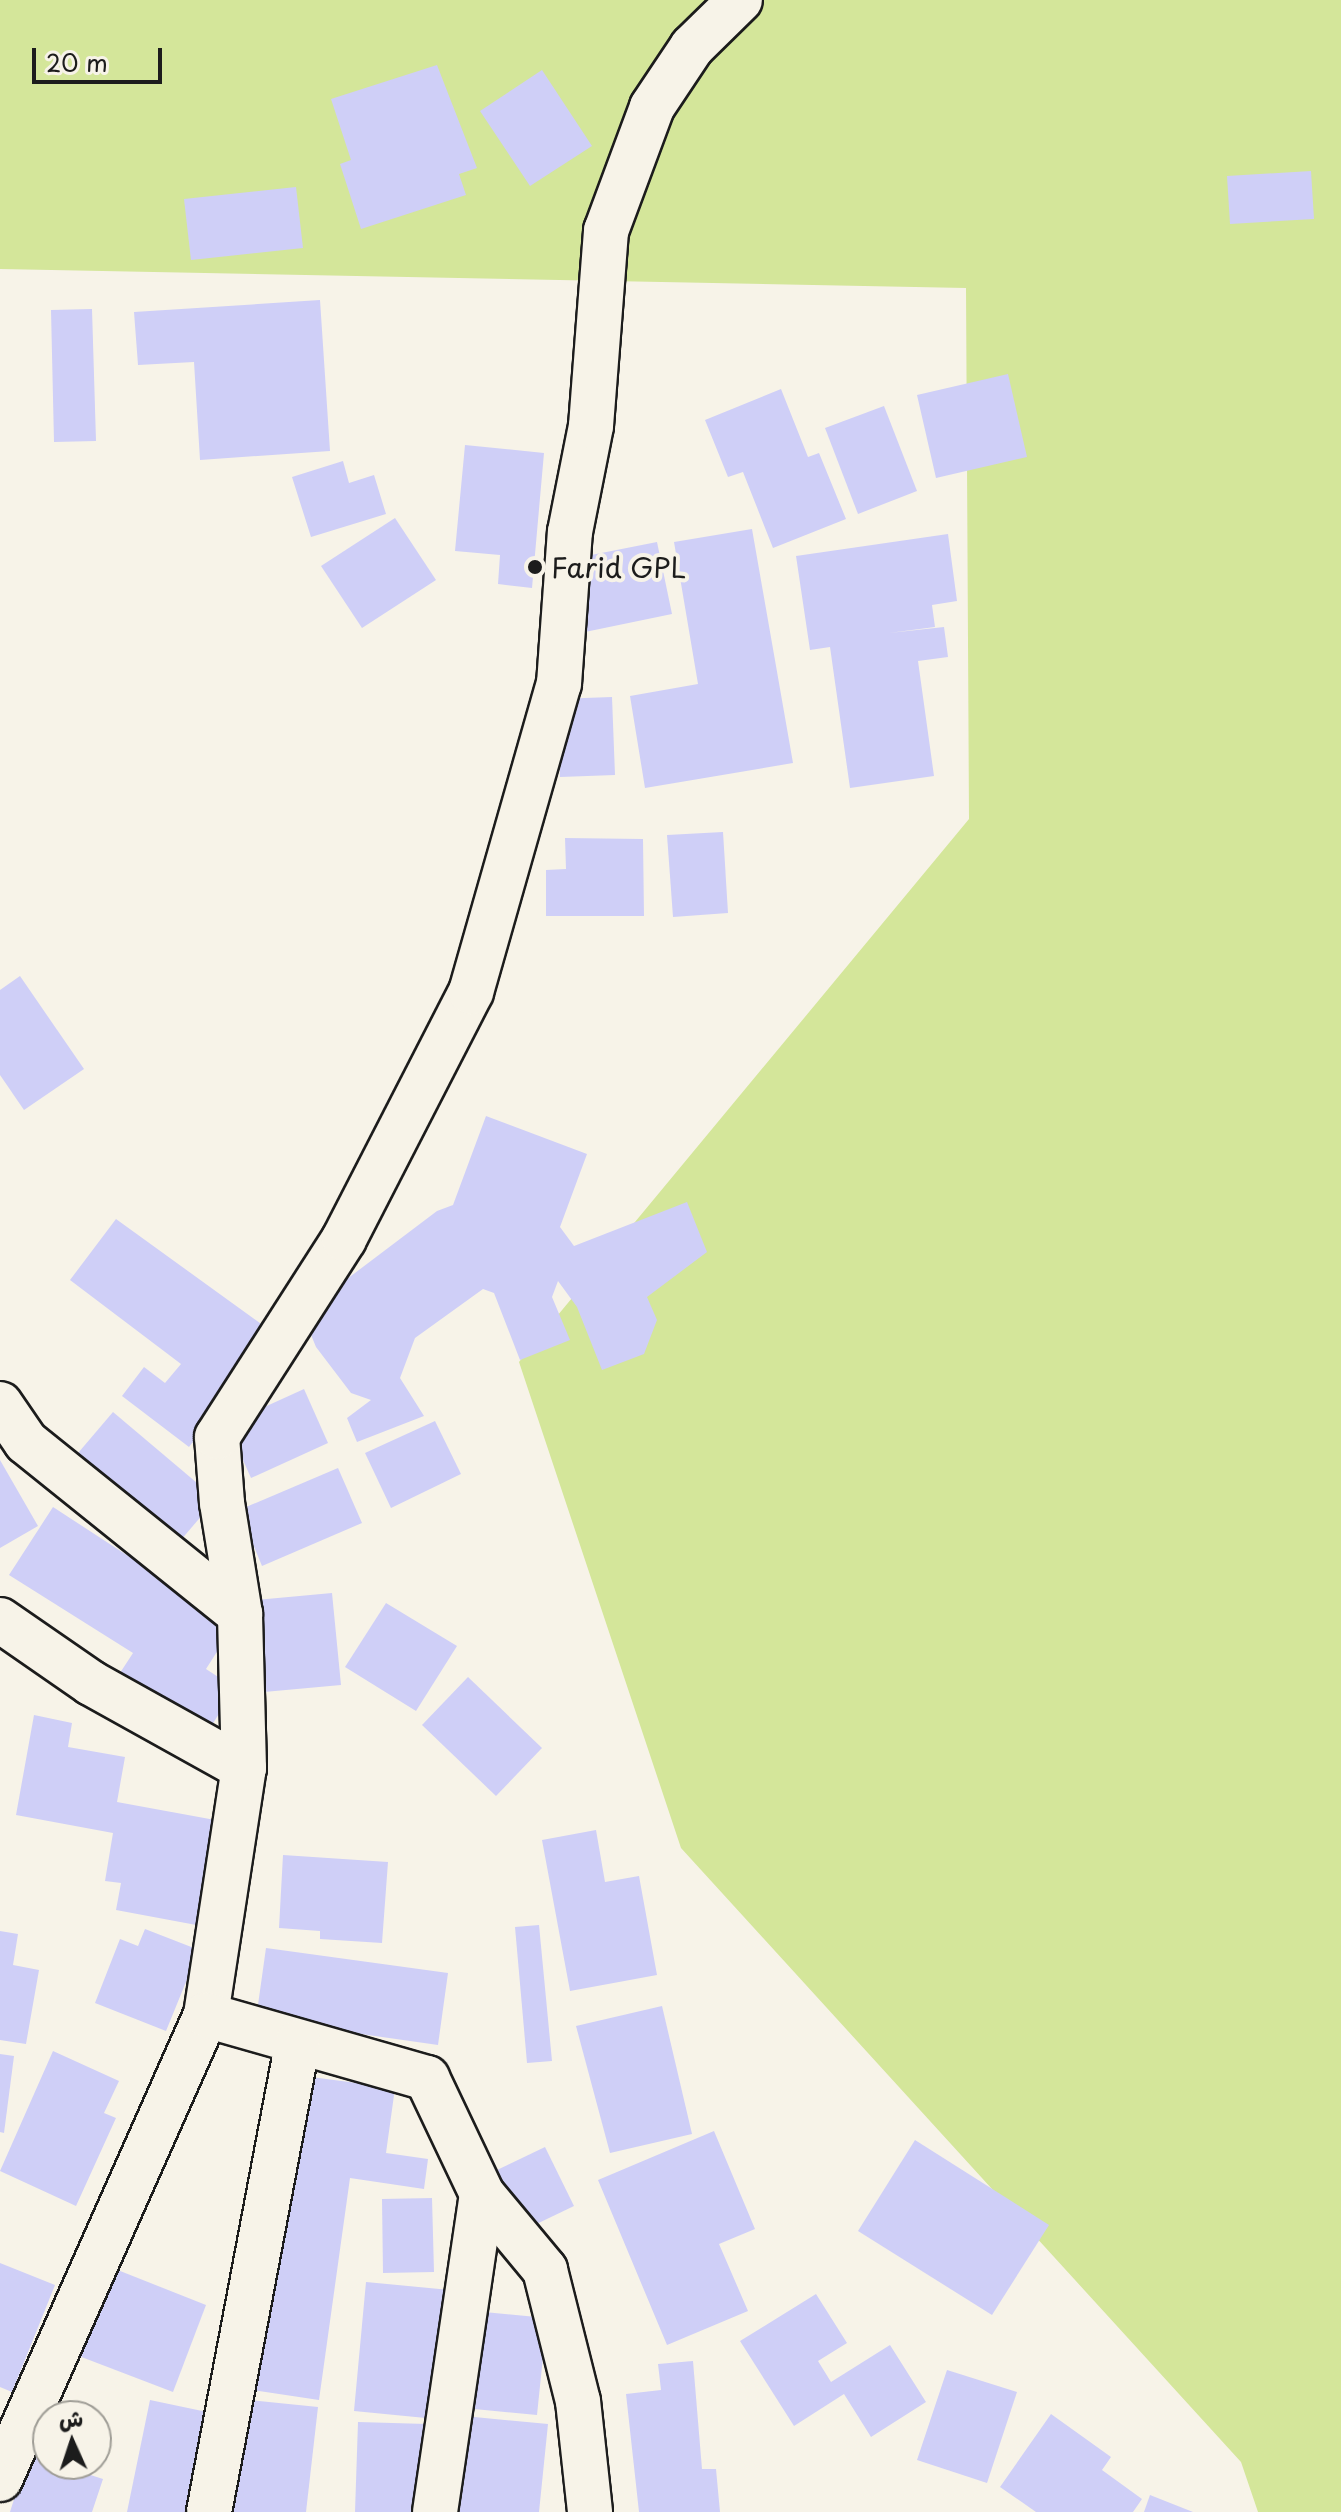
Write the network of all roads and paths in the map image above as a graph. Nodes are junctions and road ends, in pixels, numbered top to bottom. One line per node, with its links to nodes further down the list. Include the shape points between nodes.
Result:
1 (740, 0): 3 (street, via 692,47 652,107 606,231 591,426 570,532 559,684 471,992 344,1239 217,1437)
2 (0, 1404): 3 (street, via 26,1442)
3 (240, 1614): 5 (street)
4 (0, 1620): 5 (street, via 91,1683)
5 (244, 1768): 6 (street)
6 (206, 2015): 7 (street); 9 (street)
7 (298, 2042): 8 (street, via 427,2078); 10 (street)
8 (482, 2194): 11 (street); 12 (street, via 545,2270 578,2401)
9 (0, 2479)
10 (209, 2512)
11 (435, 2512)
12 (590, 2512)

